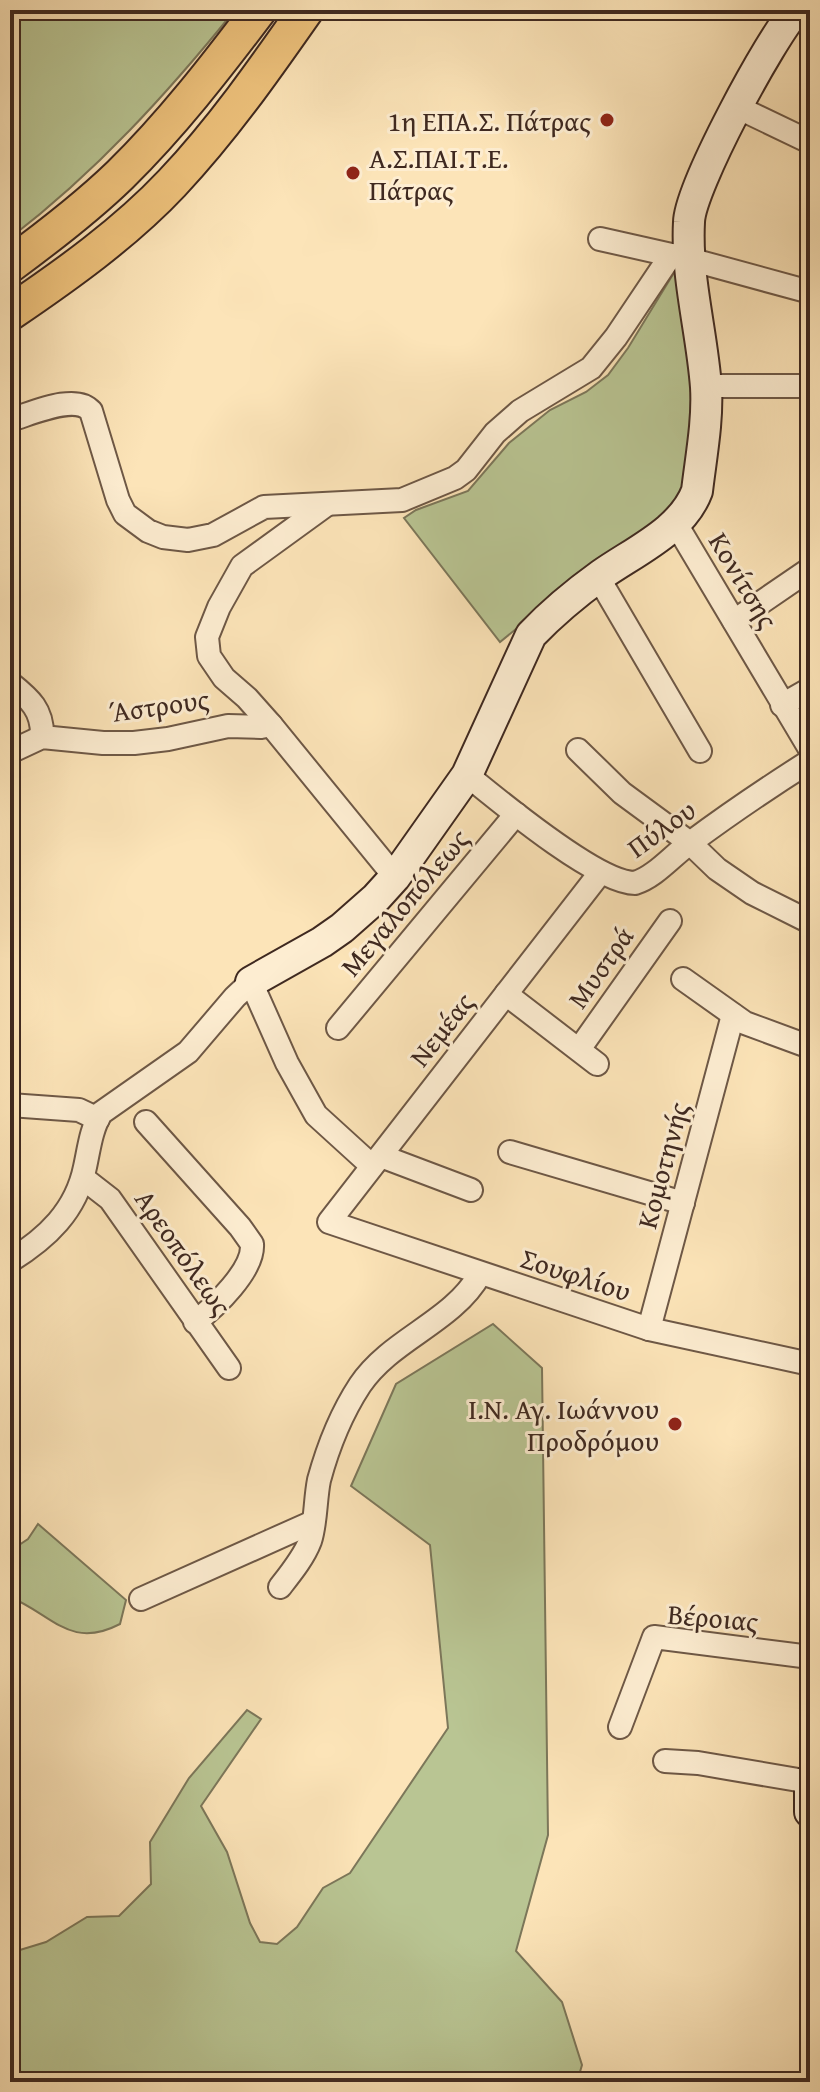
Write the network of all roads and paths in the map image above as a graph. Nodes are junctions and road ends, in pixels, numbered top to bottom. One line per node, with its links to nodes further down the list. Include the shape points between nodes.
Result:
1 (259, 10): 8 (main road, via 122,173)
2 (306, 10): 10 (main road, via 171,185)
3 (799, 16): 4 (street, via 772,43)
4 (737, 107): 5 (street); 7 (street, via 695,196)
5 (810, 142)
6 (600, 239): 7 (street)
7 (680, 257): 9 (street); 11 (street); 14 (street, via 597,362 520,411 455,478 391,502)
8 (10, 265)
9 (810, 292)
10 (10, 313)
11 (706, 386): 12 (street); 15 (street, via 697,491)
12 (810, 386)
13 (10, 420): 14 (street, via 64,404 87,406 125,514 163,537 213,535 264,507)
14 (326, 505): 22 (street, via 242,566 207,637 209,656 224,678)
15 (676, 524): 17 (street); 18 (street, Κονίτσης)
16 (810, 569): 18 (street)
17 (598, 577): 26 (street); 29 (street, via 531,635)
18 (734, 621): 21 (street, Κονίτσης)
19 (10, 683): 23 (street, via 37,708)
20 (810, 689): 21 (street)
21 (782, 705): 24 (street, Κονίτσης)
22 (271, 725): 23 (street, Άστρους, via 228,726 134,743); 33 (street)
23 (42, 737): 27 (street)
24 (810, 749)
25 (578, 750): 31 (street, via 632,801)
26 (700, 751)
27 (10, 752)
28 (810, 761): 31 (street, Πύλου)
29 (467, 775): 30 (street, Πύλου); 33 (street)
30 (516, 814): 32 (street, Πύλου); 40 (street, Μεγαλοπόλεως)
31 (690, 843): 32 (street, Πύλου, via 640,882 629,884); 35 (street, via 737,883)
32 (600, 873): 38 (street, Νεμέας)
33 (395, 877): 37 (street, via 342,928)
34 (670, 921): 42 (street, Μυστρά)
35 (810, 922)
36 (683, 979): 39 (street)
37 (251, 982): 45 (street, via 188,1052); 48 (street, via 316,1115)
38 (506, 994): 42 (street); 48 (street, Νεμέας)
39 (733, 1015): 41 (street); 51 (street, Κομοτηνής)
40 (338, 1028)
41 (810, 1047)
42 (580, 1048): 43 (street)
43 (597, 1064)
44 (10, 1105): 45 (street, via 79,1110)
45 (98, 1119): 49 (street)
46 (146, 1122): 55 (street, via 252,1244 246,1267)
47 (510, 1152): 51 (street)
48 (376, 1161): 50 (street); 52 (street, Νεμέας)
49 (83, 1178): 53 (street, via 64,1217); 55 (street, Αρεοπόλεως, via 110,1199)
50 (471, 1190)
51 (683, 1203): 56 (street, Κομοτηνής)
52 (329, 1222): 54 (street, Σουφλίου)
53 (10, 1261)
54 (480, 1274): 56 (street, Σουφλίου); 59 (street, via 463,1299 388,1354 361,1384 329,1450)
55 (195, 1322): 58 (street, Αρεοπόλεως)
56 (649, 1329): 57 (street, Σουφλίου)
57 (810, 1364)
58 (229, 1368)
59 (313, 1522): 60 (street, via 306,1549); 61 (street)
60 (280, 1587)
61 (141, 1599)
62 (810, 1657): 63 (street, Βέροιας, via 654,1637)
63 (620, 1727)
64 (665, 1761): 65 (street)
65 (810, 1781): 66 (street)
66 (810, 1812)

